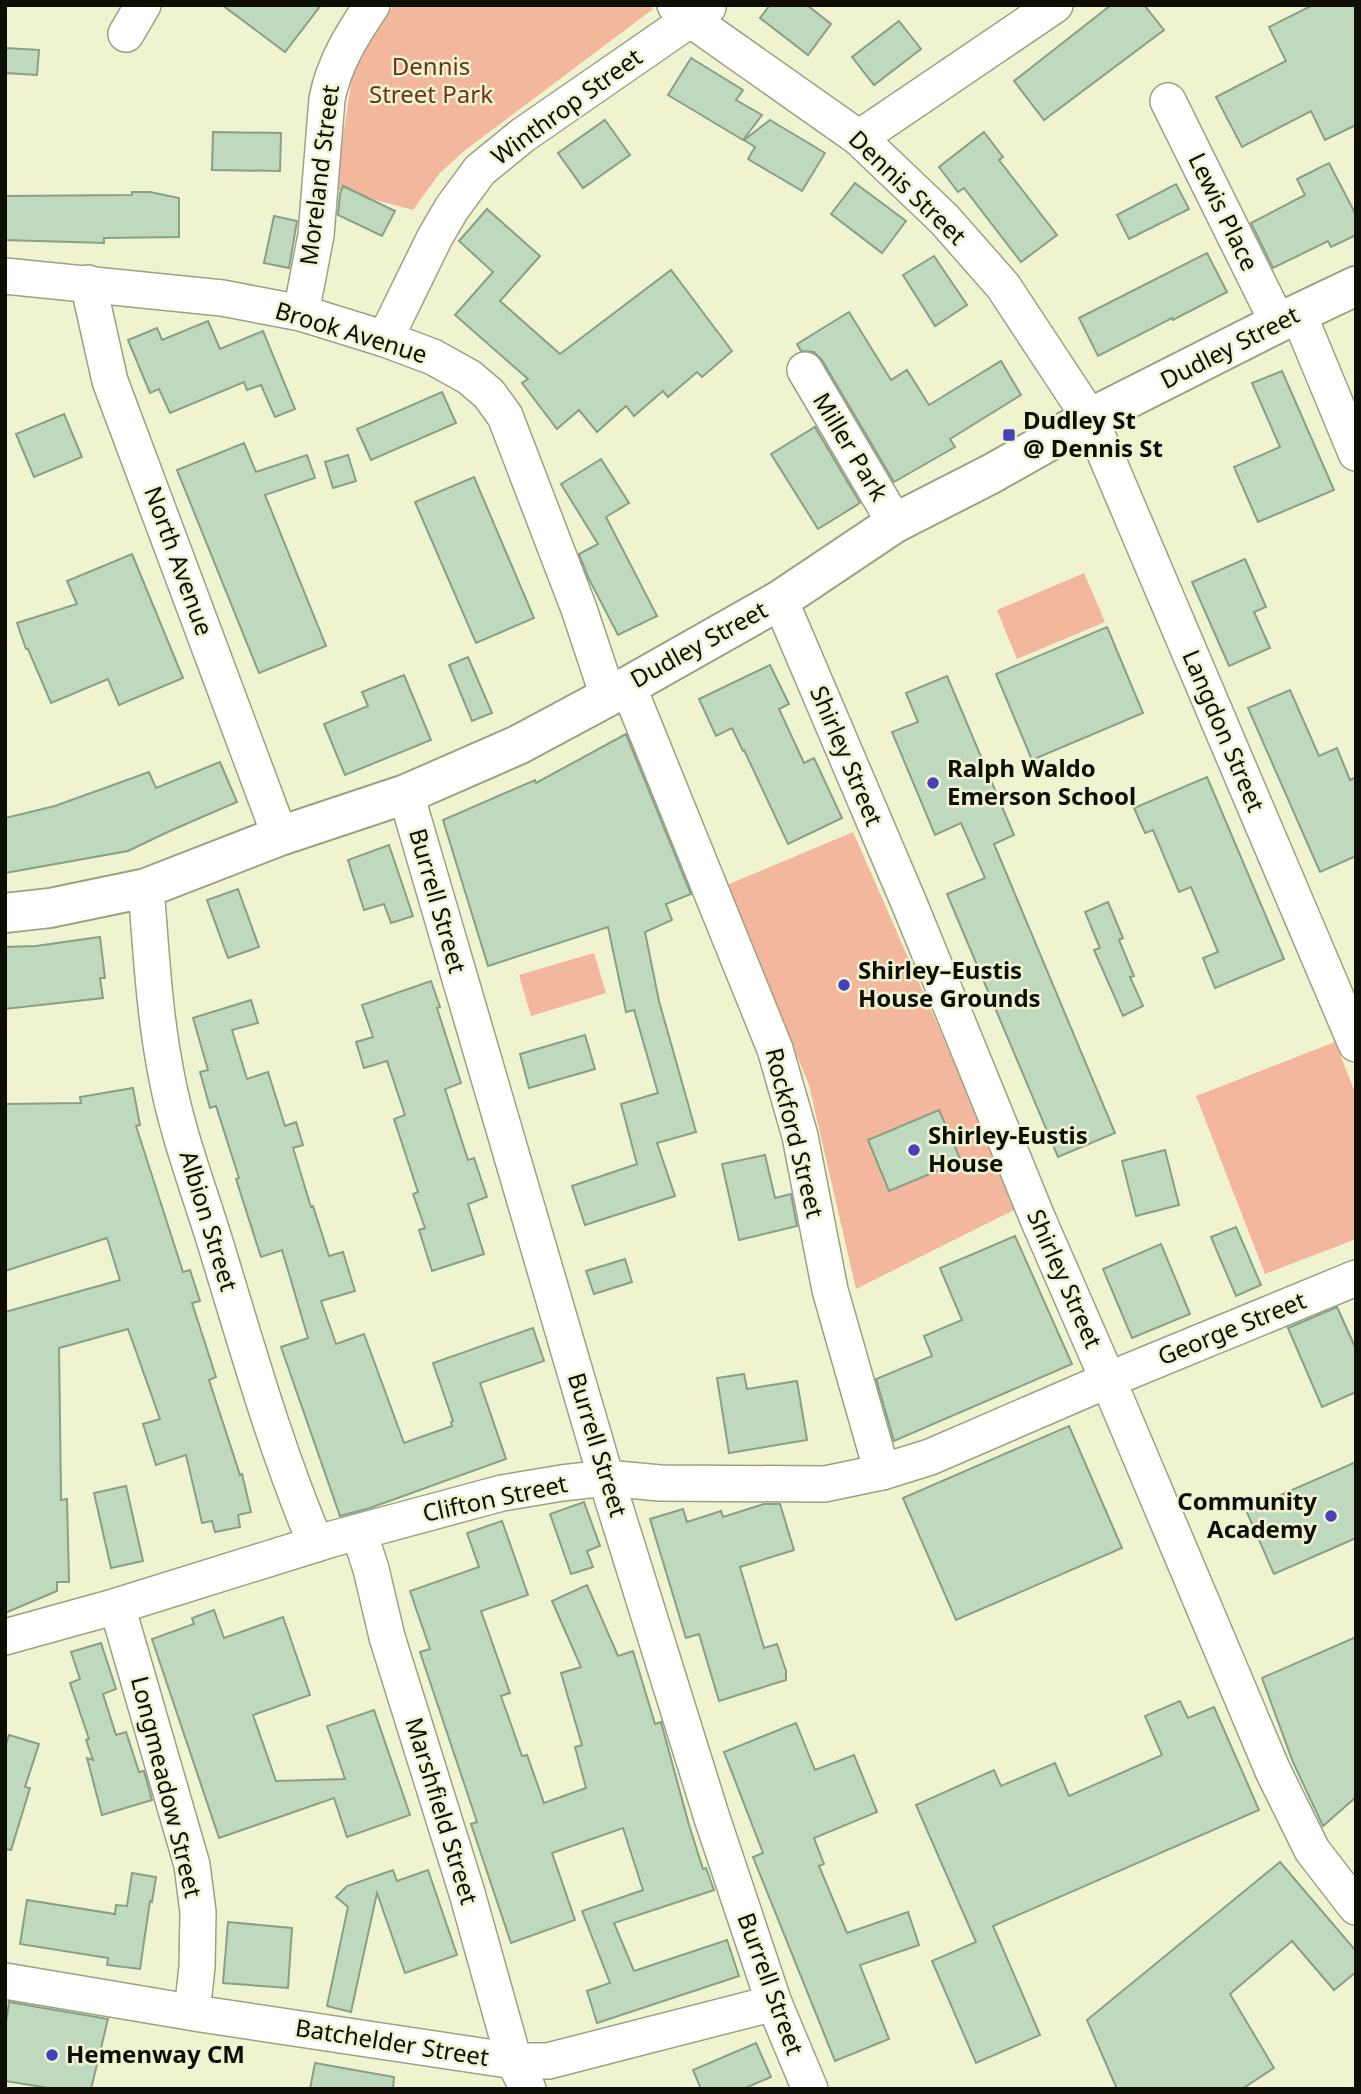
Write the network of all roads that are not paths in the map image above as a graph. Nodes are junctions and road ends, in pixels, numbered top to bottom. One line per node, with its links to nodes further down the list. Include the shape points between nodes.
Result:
1 (372, 5): 9 (street, Moreland Street, via 331,78 316,234)
2 (1055, 5): 5 (street)
3 (692, 10): 5 (street, Dennis Street); 11 (street, Winthrop Street, via 480,170 435,236)
4 (1168, 102): 10 (street, Lewis Place)
5 (859, 138): 13 (street, Dennis Street, via 944,219 1003,286)
6 (5, 276): 7 (street, Brook Avenue)
7 (88, 283): 9 (street, Brook Avenue, via 222,298); 19 (street, North Avenue, via 110,381)
8 (1356, 286): 10 (main road, Dudley Street)
9 (300, 313): 11 (street, Brook Avenue)
10 (1288, 318): 13 (main road, Dudley Street); 14 (street, Lewis Place)
11 (385, 339): 17 (street, Brook Avenue, via 469,377 505,416 579,610)
12 (805, 370): 15 (street, Miller Park)
13 (1090, 418): 15 (main road, Dudley Street); 22 (street, Langdon Street)
14 (1356, 453)
15 (895, 523): 16 (main road, Dudley Street)
16 (780, 600): 17 (main road, Dudley Street); 24 (street, Shirley Street)
17 (618, 691): 18 (main road, Dudley Street, via 517,745); 25 (street, Rockford Street, via 775,1049 800,1136 830,1290)
18 (406, 794): 19 (main road, Dudley Street); 26 (street, Burrell Street)
19 (280, 836): 20 (main road, Dudley Street)
20 (146, 888): 21 (main road, Dudley Street); 28 (street, Albion Street, via 164,1061 178,1127 277,1439)
21 (5, 913)
22 (1356, 1044)
23 (1356, 1278): 24 (street, George Street)
24 (1108, 1380): 25 (street, Clifton Street, via 930,1457); 31 (street, Shirley Street, via 1273,1771 1312,1850)
25 (882, 1472): 26 (street, Clifton Street, via 825,1484 660,1483)
26 (606, 1478): 27 (street, Clifton Street, via 502,1493); 33 (street, Burrell Street)
27 (359, 1532): 28 (street, Clifton Street); 35 (street, Marshfield Street)
28 (316, 1544): 29 (street, Clifton Street)
29 (117, 1606): 30 (street, Clifton Street); 34 (street, Longmeadow Street, via 192,1865 198,1912)
30 (5, 1637)
31 (1356, 1907)
32 (5, 1981): 34 (street, Batchelder Street)
33 (774, 2003): 35 (street, Batchelder Street, via 548,2061); 36 (street, Burrell Street)
34 (192, 2012): 35 (street, Batchelder Street)
35 (521, 2075)
36 (810, 2089)

